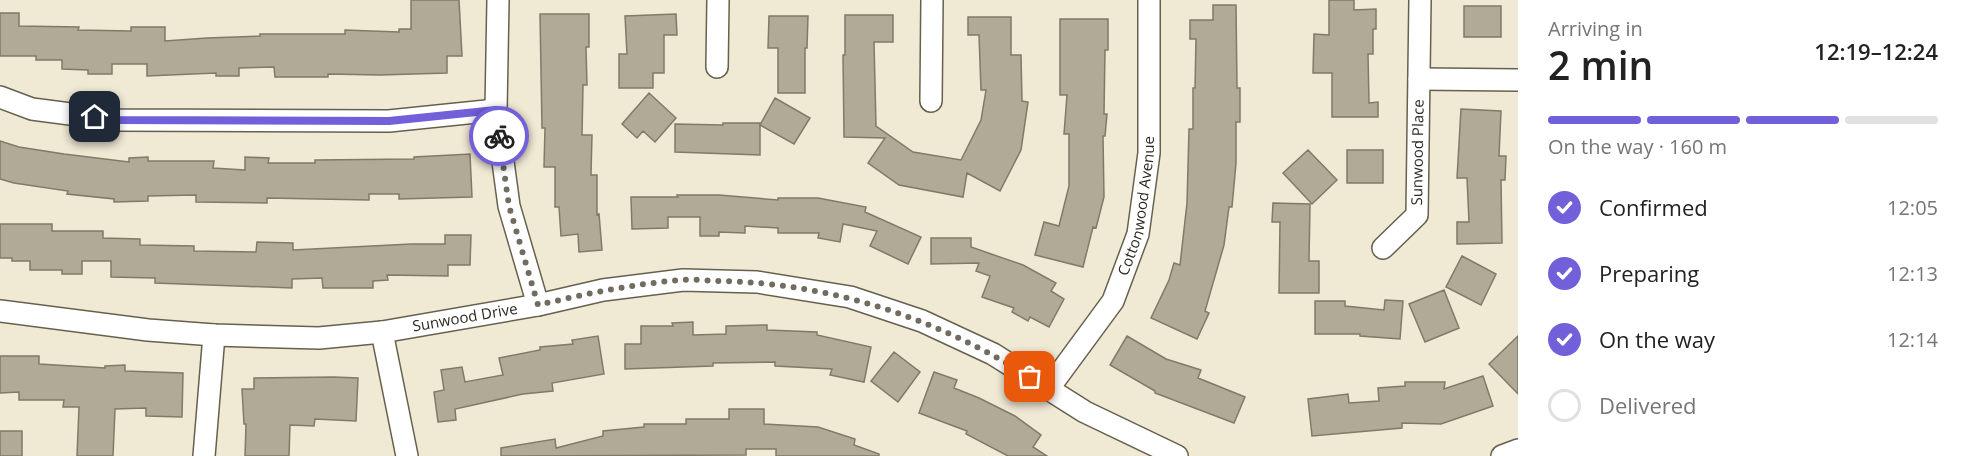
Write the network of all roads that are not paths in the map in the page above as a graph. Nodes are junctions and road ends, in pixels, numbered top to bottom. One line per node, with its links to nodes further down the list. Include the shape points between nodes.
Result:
1 (498, 0): 11 (street)
2 (717, 0): 6 (street)
3 (932, 0): 10 (street)
4 (1149, 0): 17 (street, Cottonwood Avenue, via 1149,153 1138,234 1113,301)
5 (1420, 0): 7 (street, Sunwood Place)
6 (717, 67)
7 (1419, 79): 8 (street, Sunwood Place); 12 (street, Sunwood Place, via 1417,215)
8 (1518, 80)
9 (0, 97): 11 (street, via 32,109 116,120 389,121)
10 (931, 101)
11 (496, 110): 13 (street, via 509,206)
12 (1383, 248)
13 (538, 305): 15 (street, Sunwood Drive); 17 (street, Sunwood Drive, via 603,290 683,280 757,282 850,297 922,321 983,349)
14 (0, 310): 16 (street, Sunwood Drive)
15 (382, 332): 16 (street, Sunwood Drive, via 319,338); 20 (street)
16 (214, 335): 19 (street)
17 (1048, 388): 21 (street, Sunwood Drive, via 1084,412)
18 (1518, 450): 22 (street)
19 (204, 456)
20 (407, 456)
21 (1177, 456)
22 (1502, 456)

